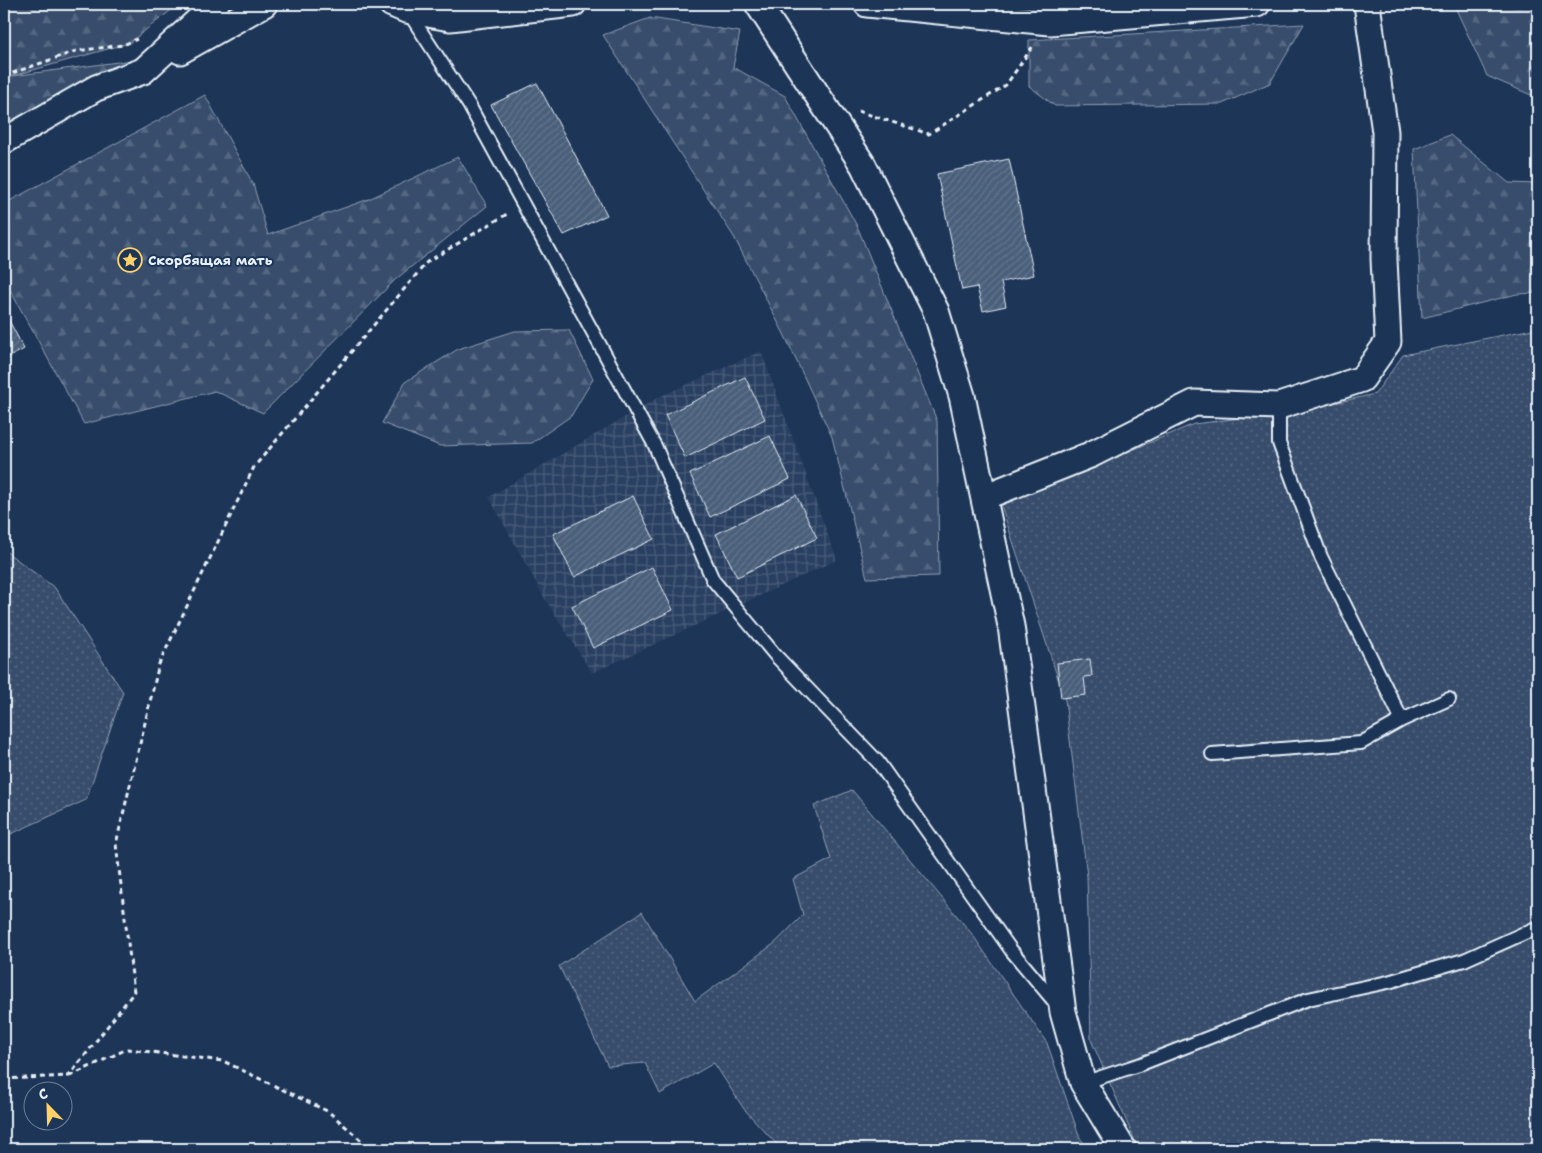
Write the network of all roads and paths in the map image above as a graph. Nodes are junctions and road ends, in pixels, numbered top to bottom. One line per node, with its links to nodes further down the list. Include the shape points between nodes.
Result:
1 (216, 4): 11 (street)
2 (264, 4): 11 (street)
3 (573, 4): 8 (street, via 450,18)
4 (758, 4): 17 (street, via 863,165 936,311 962,396)
5 (867, 4): 9 (street)
6 (1257, 4): 9 (street)
7 (1367, 4): 16 (street, via 1385,132 1384,259 1388,342 1362,379)
8 (399, 7): 15 (lane, via 469,105)
9 (1050, 22): 13 (path, via 1006,85 929,134)
10 (145, 35): 12 (path, via 124,46 76,51)
11 (142, 71): 14 (street, via 96,88)
12 (4, 76)
13 (854, 109)
14 (4, 141)
15 (523, 204): 22 (lane, via 656,446 713,580 776,656 878,762 1011,950); 23 (path, via 427,262 254,467 159,664 116,844 134,992)
16 (1279, 406): 17 (street, via 1194,404 1090,455); 19 (lane, via 1280,443 1321,557)
17 (984, 497): 22 (street, via 1011,626)
18 (1449, 699): 19 (lane)
19 (1402, 720): 20 (lane, via 1361,743)
20 (1212, 754)
21 (1538, 927): 25 (lane, via 1464,960 1388,982 1308,999)
22 (1063, 1012): 25 (street)
23 (69, 1076): 24 (path); 26 (path, via 127,1049 223,1061 328,1112)
24 (4, 1079)
25 (1083, 1083): 27 (street)
26 (371, 1149)
27 (1123, 1149)

